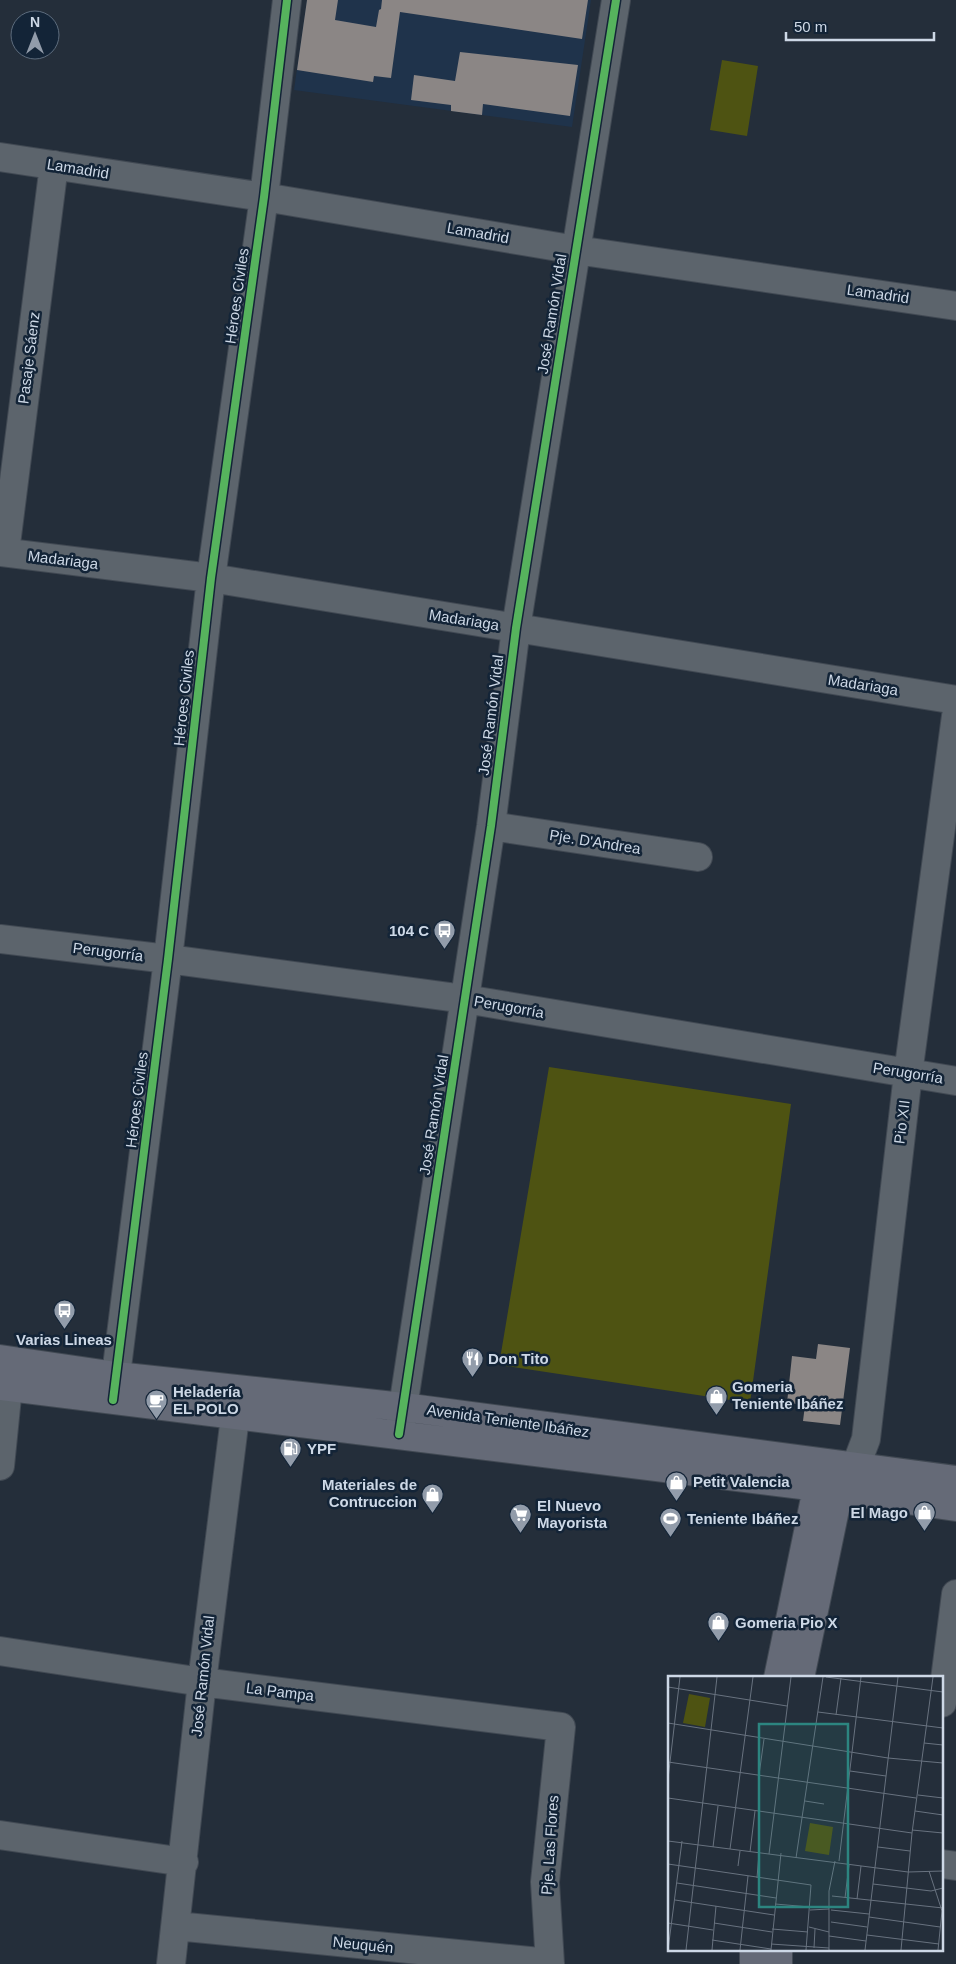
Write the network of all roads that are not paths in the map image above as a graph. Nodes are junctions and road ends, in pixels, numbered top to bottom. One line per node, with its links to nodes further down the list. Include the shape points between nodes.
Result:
1 (287, 0): 5 (street, Héroes Civiles)
2 (616, 0): 6 (street, José Ramón Vidal)
3 (0, 157): 4 (street, Lamadrid)
4 (54, 165): 5 (street, Lamadrid); 8 (street, Pasaje Sáenz)
5 (264, 197): 6 (street, Lamadrid); 9 (street, Héroes Civiles)
6 (576, 250): 7 (street, Lamadrid); 10 (street, José Ramón Vidal)
7 (956, 306)
8 (3, 552): 9 (street, Madariaga)
9 (212, 578): 10 (street, Madariaga); 16 (street, Héroes Civiles)
10 (516, 628): 11 (street, Madariaga); 13 (street, José Ramón Vidal)
11 (956, 700)
12 (956, 716): 18 (street, Pio XII)
13 (491, 826): 14 (street, Pje. D'Andrea); 17 (street, José Ramón Vidal)
14 (698, 857)
15 (0, 939): 16 (street, Perugorría)
16 (168, 959): 17 (street, Perugorría); 22 (street, Héroes Civiles)
17 (465, 1000): 18 (street, Perugorría); 24 (street, José Ramón Vidal)
18 (908, 1074): 19 (street, Perugorría); 27 (street, Pio XII, via 866,1438)
19 (956, 1080)
20 (0, 1359): 22 (main road, Avenida Teniente Ibáñez)
21 (4, 1386): 22 (main road, Avenida Teniente Ibáñez); 26 (street)
22 (114, 1388): 23 (main road, Avenida Teniente Ibáñez)
23 (236, 1401): 24 (main road, Avenida Teniente Ibáñez); 25 (main road, Avenida Teniente Ibáñez); 35 (street, José Ramón Vidal)
24 (403, 1407): 25 (street, José Ramón Vidal); 28 (main road, Avenida Teniente Ibáñez)
25 (399, 1434): 28 (main road, Avenida Teniente Ibáñez)
26 (0, 1466)
27 (855, 1468): 28 (main road, Avenida Teniente Ibáñez); 29 (main road, Avenida Teniente Ibáñez)
28 (826, 1480): 30 (main road, Avenida Teniente Ibáñez); 33 (main road); 34 (main road)
29 (956, 1480)
30 (956, 1507)
31 (956, 1594): 36 (street)
32 (0, 1651): 35 (street, La Pampa)
33 (778, 1676)
34 (800, 1676)
35 (202, 1682): 37 (street, La Pampa); 39 (street, José Ramón Vidal)
36 (947, 1697)
37 (561, 1727): 42 (street, Pje. Las Flores, via 545,1882)
38 (0, 1835): 39 (street)
39 (184, 1862): 40 (street, José Ramón Vidal)
40 (176, 1926): 41 (street, José Ramón Vidal); 42 (street, Neuquén)
41 (171, 1964)
42 (550, 1964)

